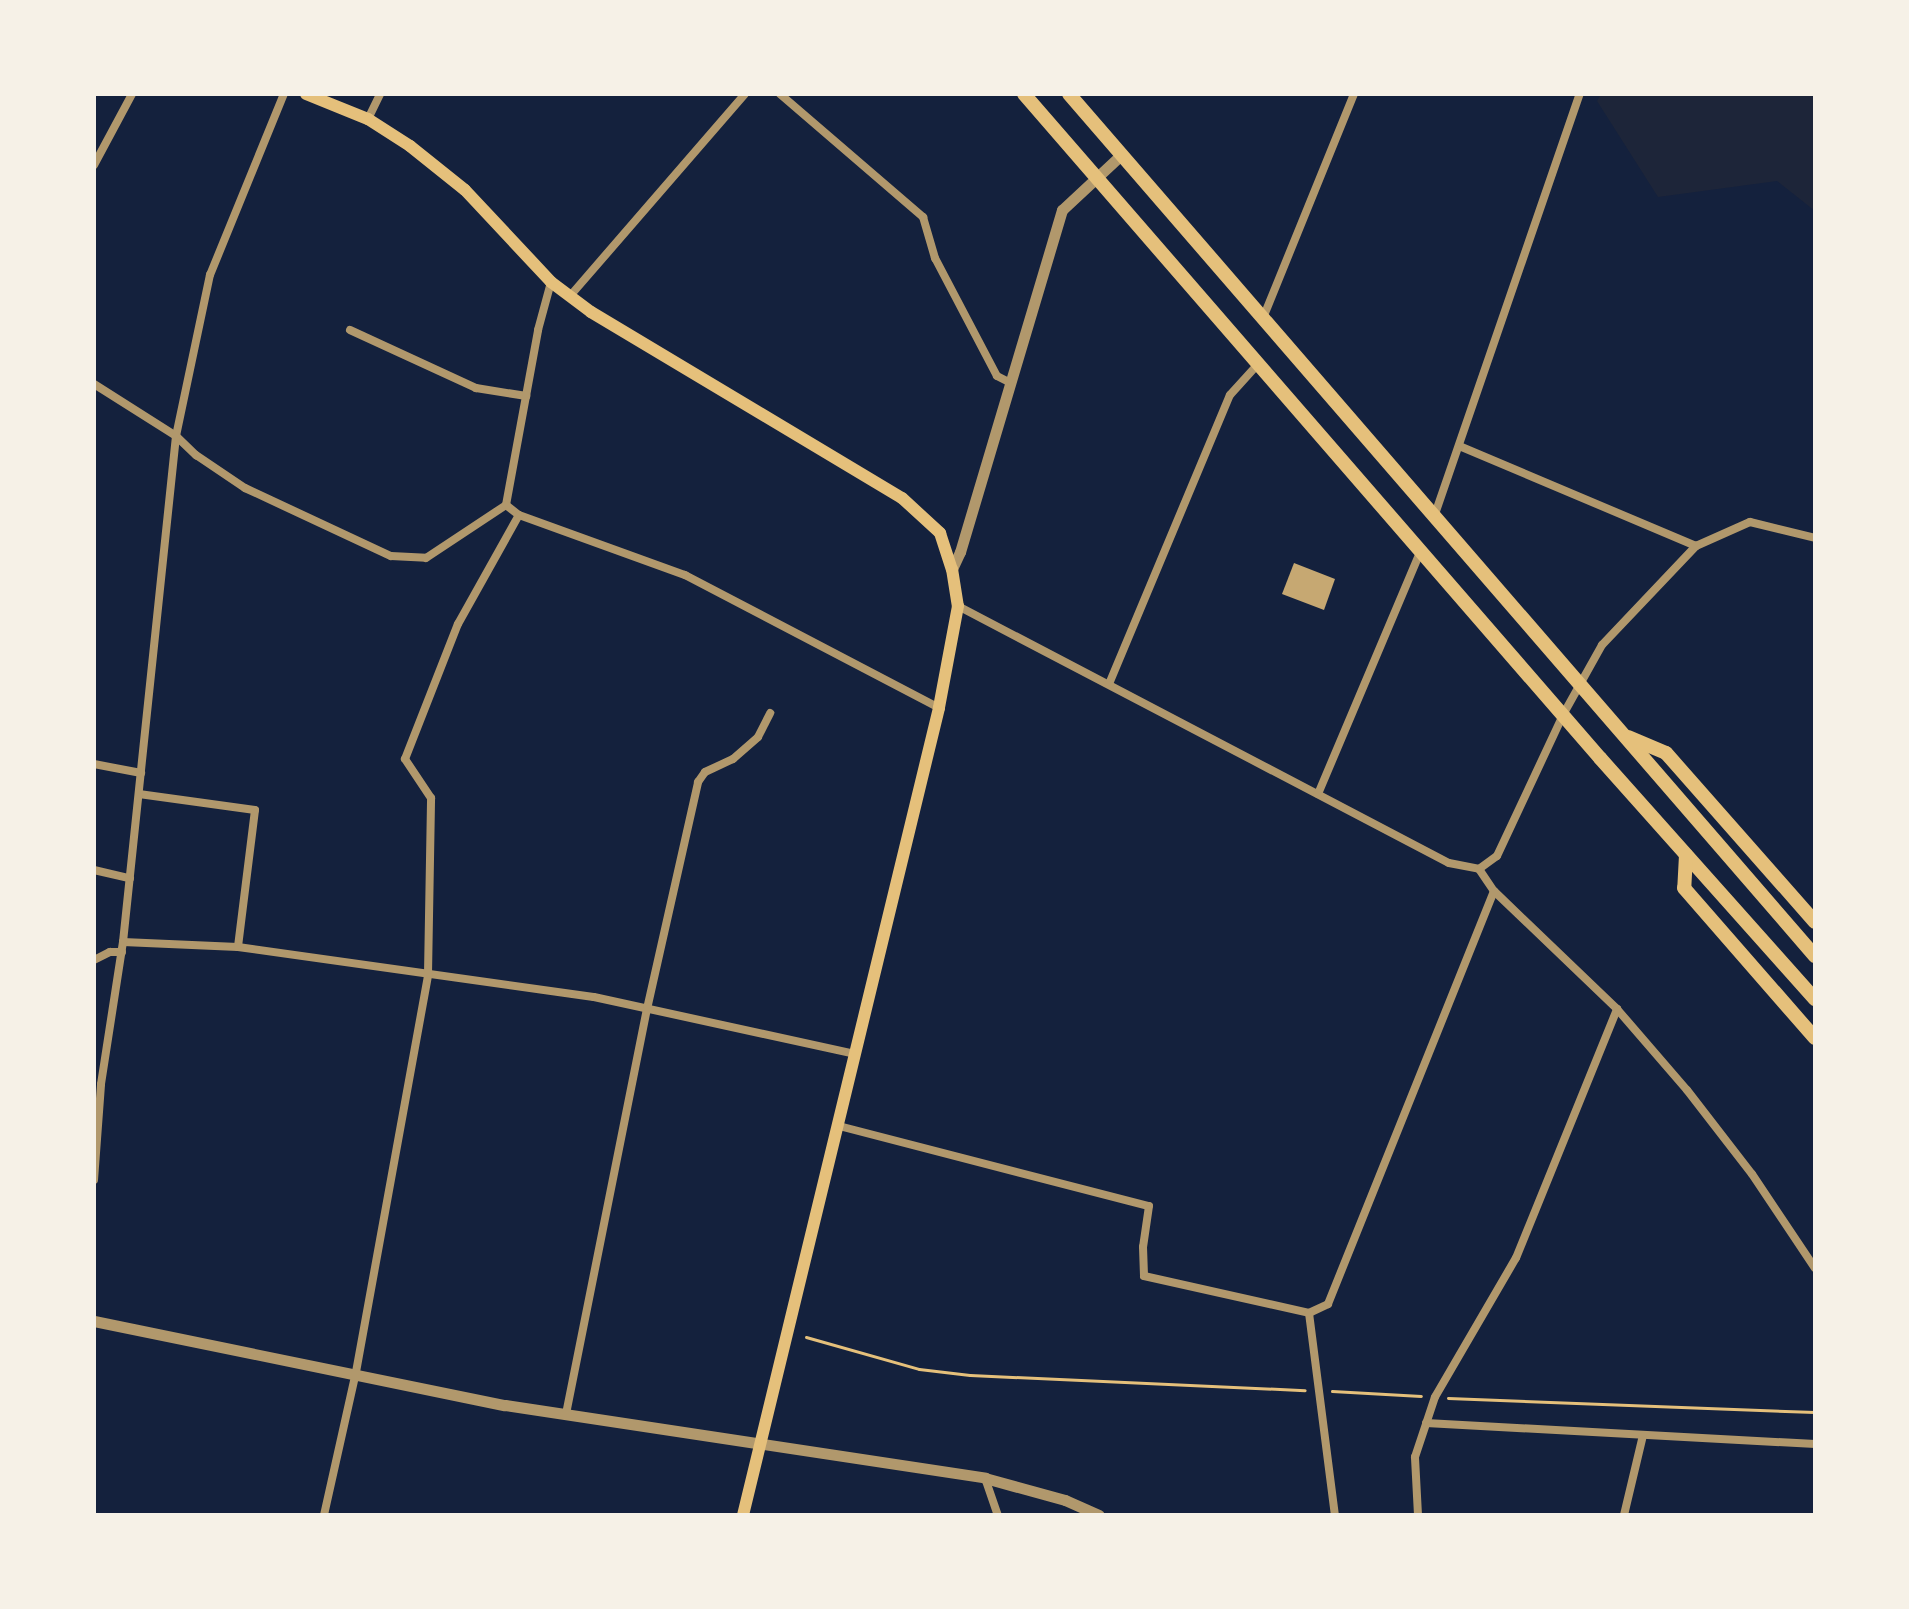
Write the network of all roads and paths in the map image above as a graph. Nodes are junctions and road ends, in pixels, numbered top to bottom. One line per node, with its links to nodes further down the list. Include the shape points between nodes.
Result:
1 (132, 94): 13 (street)
2 (284, 94): 23 (street, via 210,275)
3 (306, 94): 11 (main road)
4 (380, 94): 11 (street)
5 (745, 94): 16 (street)
6 (780, 94): 20 (street, via 923,217 935,258 997,376)
7 (1024, 94): 14 (highway)
8 (1069, 94): 12 (highway)
9 (1354, 94): 17 (street)
10 (1580, 94): 24 (street)
11 (368, 119): 15 (main road, via 465,190)
12 (1121, 155): 14 (street); 17 (highway)
13 (94, 165)
14 (1097, 177): 19 (highway); 20 (street, via 1062,210)
15 (551, 282): 16 (main road); 22 (street)
16 (570, 296): 31 (main road, via 902,498 940,533)
17 (1262, 319): 27 (highway)
18 (350, 330): 22 (street, via 476,388)
19 (1259, 362): 30 (highway); 33 (street, via 1230,395)
20 (1011, 383): 31 (street)
21 (94, 384): 23 (street)
22 (526, 396): 25 (street)
23 (176, 436): 25 (street, via 245,488 391,556 426,558); 40 (street)
24 (1459, 446): 27 (street); 29 (street)
25 (506, 505): 26 (street)
26 (519, 515): 35 (street, via 685,575); 53 (street, via 458,624 405,759 431,798)
27 (1434, 517): 34 (highway)
28 (1815, 538): 29 (street, via 1750,522)
29 (1696, 546): 34 (street, via 1602,645)
30 (1421, 549): 37 (highway); 42 (street)
31 (952, 569): 32 (main road)
32 (958, 606): 33 (street); 35 (main road)
33 (1109, 684): 42 (street)
34 (1580, 685): 37 (street); 38 (highway)
35 (939, 708): 58 (main road)
36 (770, 713): 55 (street, via 758,737 698,782)
37 (1564, 713): 43 (highway); 44 (street, via 1497,856)
38 (1623, 735): 48 (highway, via 1666,753); 51 (highway)
39 (94, 764): 40 (street)
40 (141, 773): 41 (street)
41 (139, 794): 46 (street); 50 (street, via 255,810)
42 (1318, 794): 44 (street, via 1449,863)
43 (1686, 855): 54 (highway); 57 (highway, via 1684,888)
44 (1479, 869): 47 (street)
45 (94, 870): 46 (street)
46 (130, 878): 49 (street)
47 (1494, 891): 56 (street); 62 (street, via 1328,1304)
48 (1815, 922)
49 (123, 947): 50 (street); 52 (street); 60 (street, via 101,1084)
50 (238, 947): 53 (street)
51 (1815, 956)
52 (94, 960)
53 (428, 974): 55 (street); 64 (street)
54 (1815, 999)
55 (647, 1009): 58 (street); 65 (street)
56 (1617, 1009): 61 (street, via 1752,1174); 66 (street, via 1516,1258 1435,1397)
57 (1815, 1038)
58 (856, 1054): 59 (main road)
59 (839, 1126): 62 (street, via 1149,1206 1144,1276); 68 (main road)
60 (94, 1180)
61 (1815, 1268)
62 (1309, 1313): 75 (street)
63 (94, 1321): 64 (street)
64 (356, 1372): 65 (street); 71 (street)
65 (566, 1414): 68 (street)
66 (1426, 1423): 67 (street); 76 (street, via 1415,1457)
67 (1643, 1435): 69 (street); 77 (street)
68 (759, 1442): 70 (street); 72 (main road)
69 (1815, 1444)
70 (985, 1478): 73 (street); 74 (street)
71 (324, 1515)
72 (743, 1515)
73 (998, 1515)
74 (1099, 1515)
75 (1335, 1515)
76 (1418, 1515)
77 (1624, 1515)

